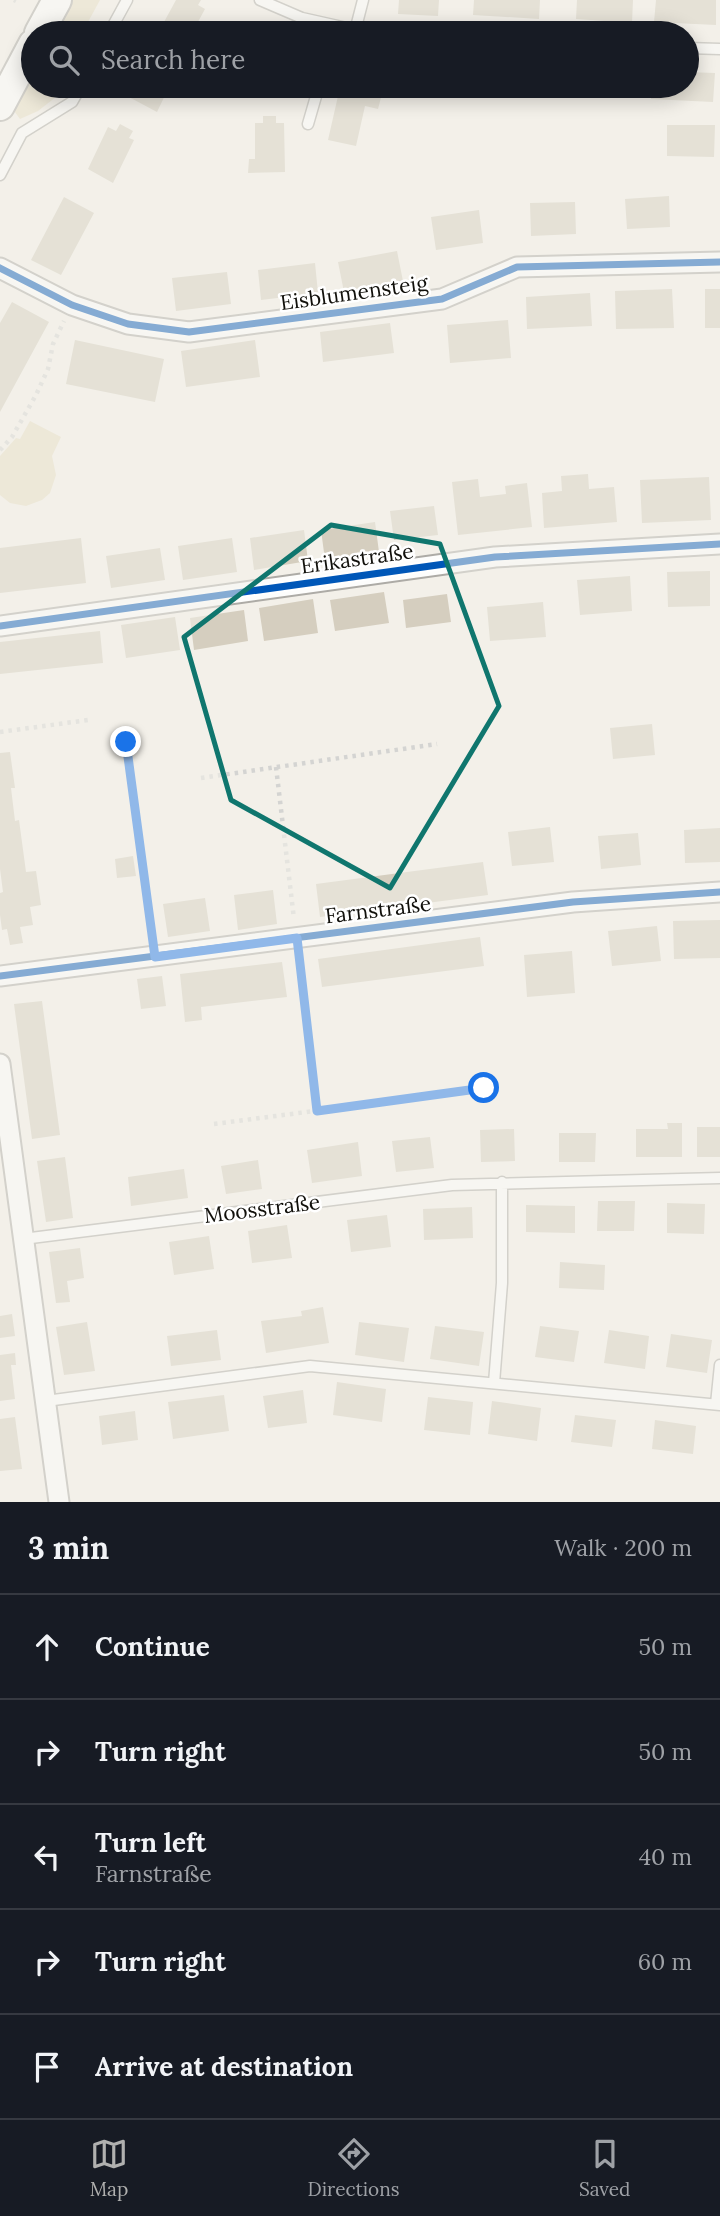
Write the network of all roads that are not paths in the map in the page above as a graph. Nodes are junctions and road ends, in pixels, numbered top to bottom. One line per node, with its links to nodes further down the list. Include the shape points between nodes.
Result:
1 (57, 0): 5 (main road)
2 (127, 0): 6 (lane)
3 (260, 0): 7 (lane)
4 (363, 0): 8 (lane)
5 (46, 21)
6 (116, 21)
7 (310, 21)
8 (358, 21)
9 (699, 48): 10 (lane)
10 (720, 49)
11 (21, 67): 14 (main road)
12 (74, 98): 16 (lane, via 22,133)
13 (316, 98): 15 (lane)
14 (0, 106)
15 (308, 124)
16 (0, 175)
17 (720, 262): 18 (street, Eisblumensteig, via 517,267 442,299 189,332 128,324 72,305)
18 (0, 268)
19 (720, 544): 20 (street, Erikastraße, via 495,557)
20 (0, 626)
21 (720, 892): 22 (street, Farnstraße, via 573,902)
22 (0, 976)
23 (0, 1064): 26 (street)
24 (720, 1178): 25 (lane, Moosstraße)
25 (502, 1182): 26 (lane, Moosstraße); 28 (lane, via 502,1283)
26 (23, 1239): 29 (street)
27 (720, 1365): 30 (lane)
28 (494, 1383): 29 (lane, via 310,1366); 30 (lane)
29 (46, 1401): 31 (street)
30 (718, 1405)
31 (59, 1502)

